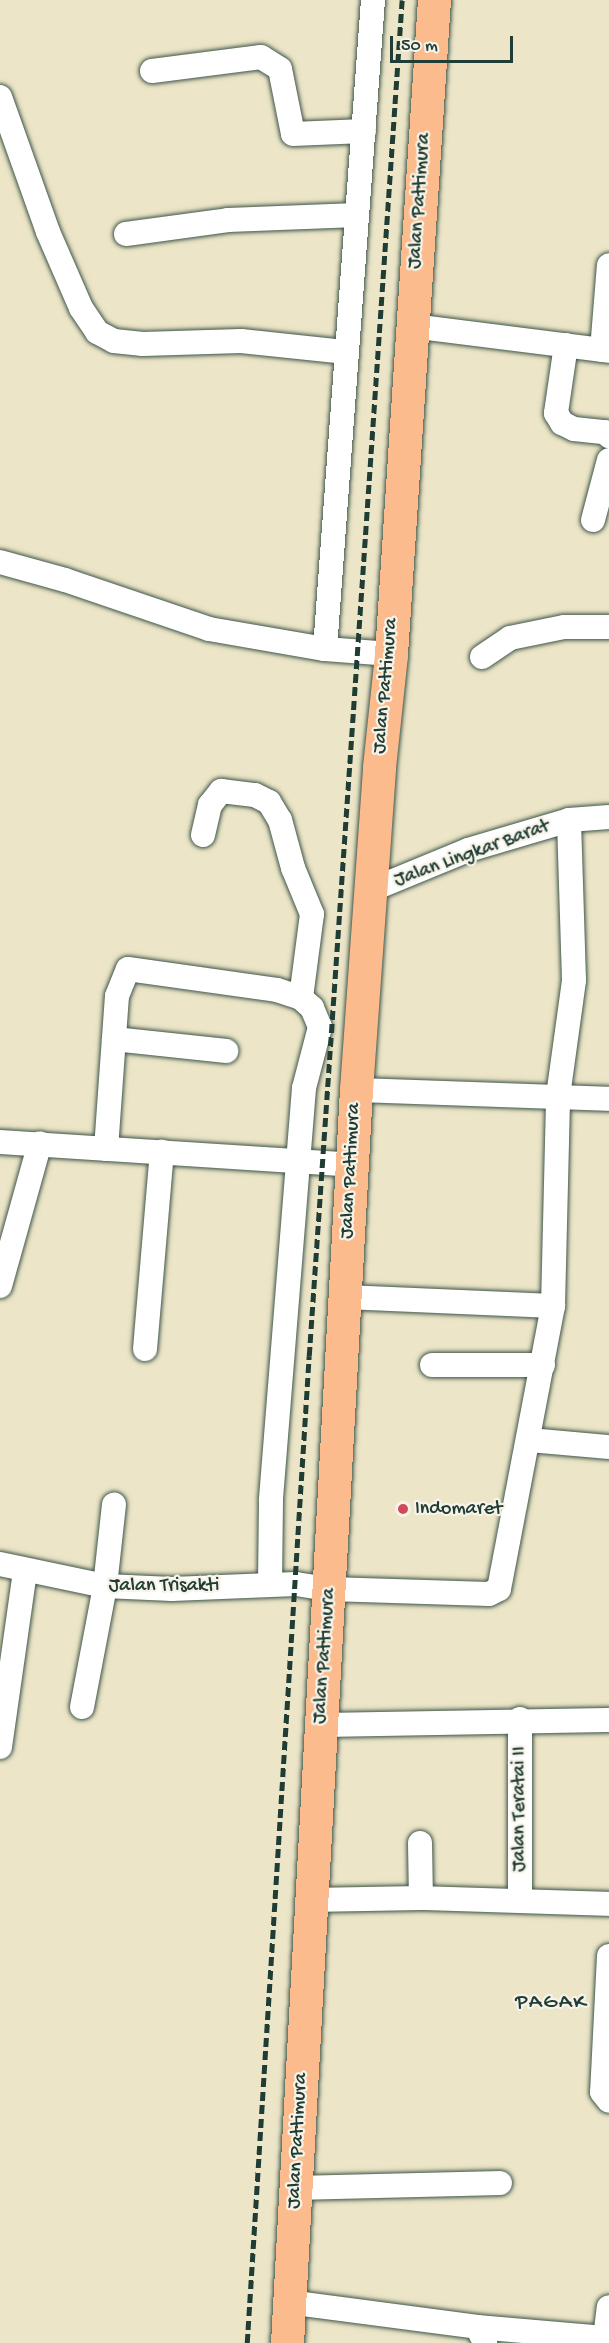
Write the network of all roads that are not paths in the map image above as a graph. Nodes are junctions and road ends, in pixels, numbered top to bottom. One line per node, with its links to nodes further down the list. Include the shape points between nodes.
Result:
1 (369, 0): 5 (street)
2 (434, 0): 9 (highway, Jalan Pattimura)
3 (152, 71): 5 (street, via 261,57 280,69 287,121 293,134)
4 (0, 97): 12 (street, via 48,232 81,308 97,332 114,341 143,344 241,341)
5 (364, 131): 6 (street)
6 (357, 215): 7 (street, via 228,220); 12 (street)
7 (126, 234)
8 (609, 265): 11 (street)
9 (412, 326): 10 (street); 19 (highway, Jalan Pattimura)
10 (566, 345): 11 (street); 13 (street, via 556,413 562,423 574,429 605,432)
11 (605, 350)
12 (346, 352): 18 (street)
13 (609, 436)
14 (609, 460): 15 (street)
15 (593, 520)
16 (0, 562): 18 (street, via 210,629)
17 (609, 627): 20 (street, via 564,627 510,638)
18 (325, 650): 19 (street)
19 (391, 654): 24 (highway, Jalan Pattimura)
20 (482, 657)
21 (609, 818): 22 (street, Jalan Lingkar Barat)
22 (569, 820): 24 (street, Jalan Lingkar Barat, via 468,850); 29 (street, via 574,980)
23 (202, 835): 25 (street, via 210,805 221,792 255,795 269,802 312,914)
24 (371, 890): 28 (highway, Jalan Pattimura)
25 (301, 998): 26 (street, via 277,990 129,969 117,996); 35 (street, via 312,1008 320,1027 304,1088)
26 (114, 1039): 27 (street); 33 (street)
27 (226, 1051)
28 (356, 1090): 29 (street); 36 (highway, Jalan Pattimura)
29 (558, 1096): 30 (street); 39 (street)
30 (609, 1100)
31 (0, 1142): 32 (street)
32 (40, 1143): 33 (street); 37 (street)
33 (106, 1149): 34 (street)
34 (162, 1152): 35 (street); 40 (street)
35 (298, 1161): 36 (street); 48 (street, via 271,1501)
36 (352, 1165): 38 (highway, Jalan Pattimura)
37 (0, 1286)
38 (345, 1297): 39 (street); 50 (highway, Jalan Pattimura)
39 (553, 1306): 42 (street)
40 (145, 1349)
41 (432, 1365): 42 (street)
42 (543, 1365): 43 (street)
43 (530, 1440): 44 (street); 50 (street, Jalan Trisakti, via 499,1589 489,1594)
44 (609, 1447)
45 (114, 1504): 49 (street)
46 (0, 1564): 47 (street, Jalan Trisakti)
47 (25, 1571): 49 (street, Jalan Trisakti); 55 (street)
48 (270, 1584): 49 (street, Jalan Trisakti, via 172,1589); 50 (street, Jalan Trisakti)
49 (105, 1587): 51 (street)
50 (329, 1589): 54 (highway, Jalan Pattimura)
51 (82, 1707)
52 (520, 1719): 53 (street); 54 (street); 59 (street, Jalan Teratai II)
53 (609, 1720)
54 (321, 1725): 58 (highway, Jalan Pattimura)
55 (0, 1747)
56 (420, 1843): 57 (street)
57 (422, 1898): 58 (street); 59 (street)
58 (309, 1900): 64 (highway, Jalan Pattimura)
59 (520, 1900): 60 (street)
60 (609, 1904)
61 (609, 1956): 62 (street, via 602,2092)
62 (609, 2101)
63 (500, 2183): 64 (street)
64 (296, 2188): 65 (highway, Jalan Pattimura)
65 (288, 2302): 67 (street); 69 (highway, Jalan Pattimura)
66 (609, 2307): 68 (street)
67 (481, 2335): 68 (street)
68 (605, 2340)
69 (287, 2343)

